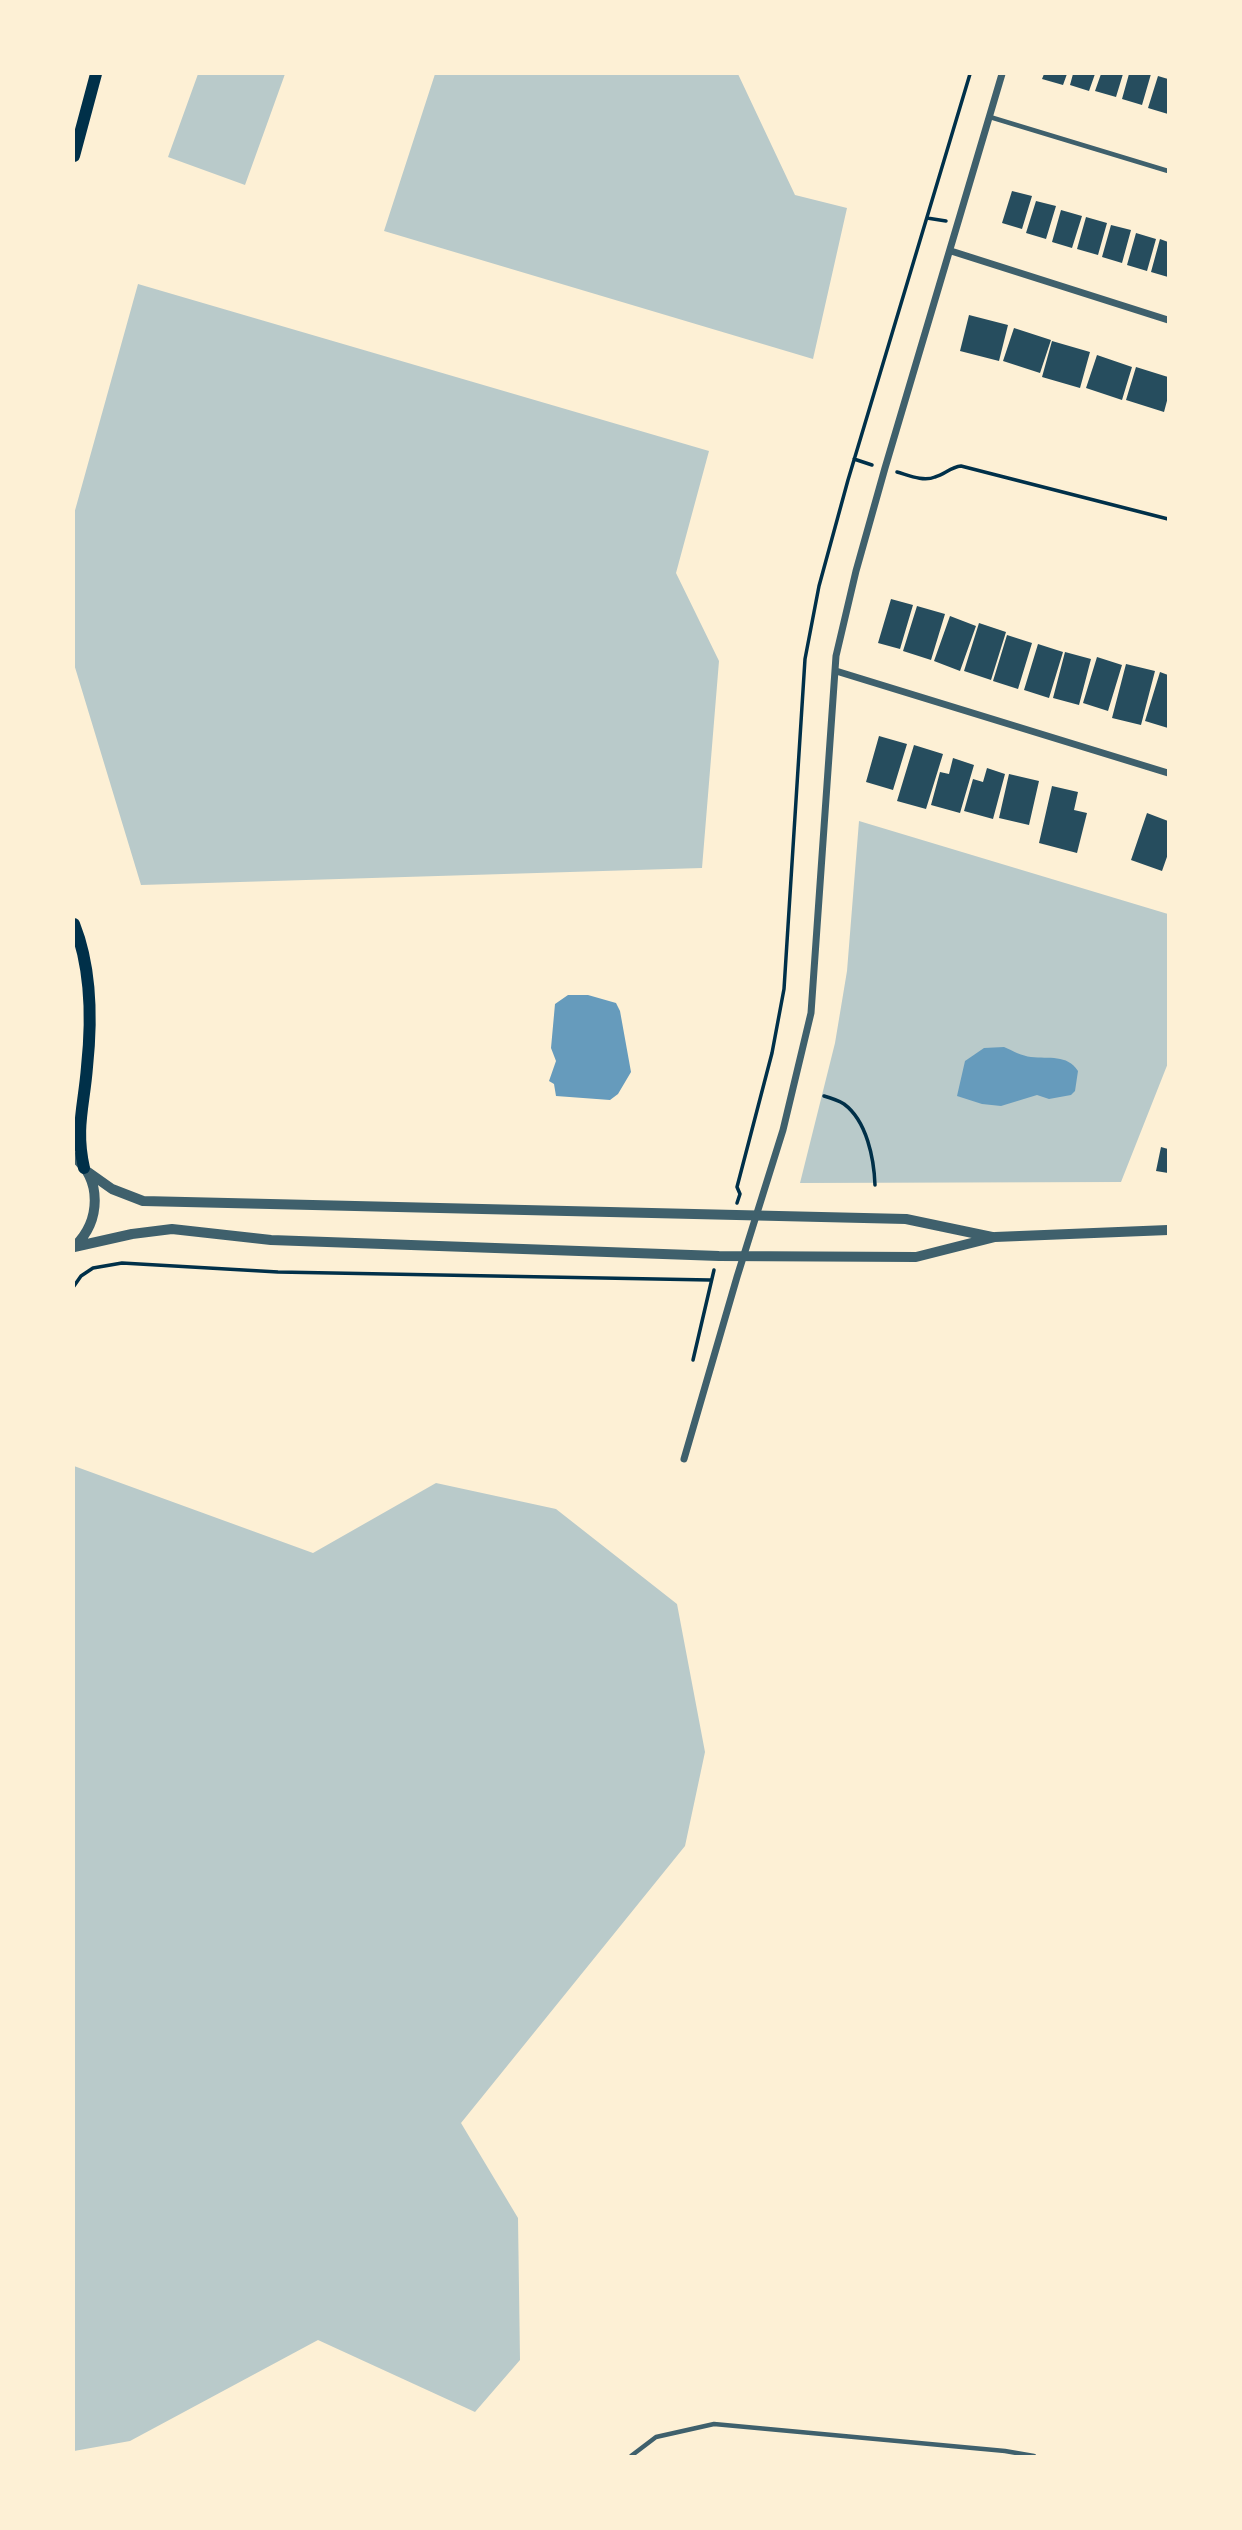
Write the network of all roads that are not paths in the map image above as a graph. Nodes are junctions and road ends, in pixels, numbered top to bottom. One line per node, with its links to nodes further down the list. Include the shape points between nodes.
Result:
1 (96, 74): 4 (main road)
2 (1002, 74): 3 (street)
3 (989, 117): 5 (lane); 6 (street)
4 (74, 156)
5 (1168, 171)
6 (951, 251): 7 (street); 8 (street, via 885,468 846,611)
7 (1168, 320)
8 (836, 671): 9 (street); 13 (street, via 811,1013 783,1130)
9 (1168, 773)
10 (74, 924): 12 (main road, via 90,1003 88,1065 78,1136)
11 (74, 1157): 12 (street)
12 (86, 1170): 13 (street, via 112,1189 143,1201); 16 (street, via 95,1206 92,1223)
13 (756, 1216): 15 (street, via 906,1219); 17 (street)
14 (1168, 1230): 15 (street)
15 (995, 1237): 17 (street, via 916,1258)
16 (74, 1247): 17 (street, via 172,1229 271,1240)
17 (744, 1255): 18 (street)
18 (684, 1459)
19 (631, 2456): 20 (lane, via 656,2437 714,2424)
20 (1034, 2456)

